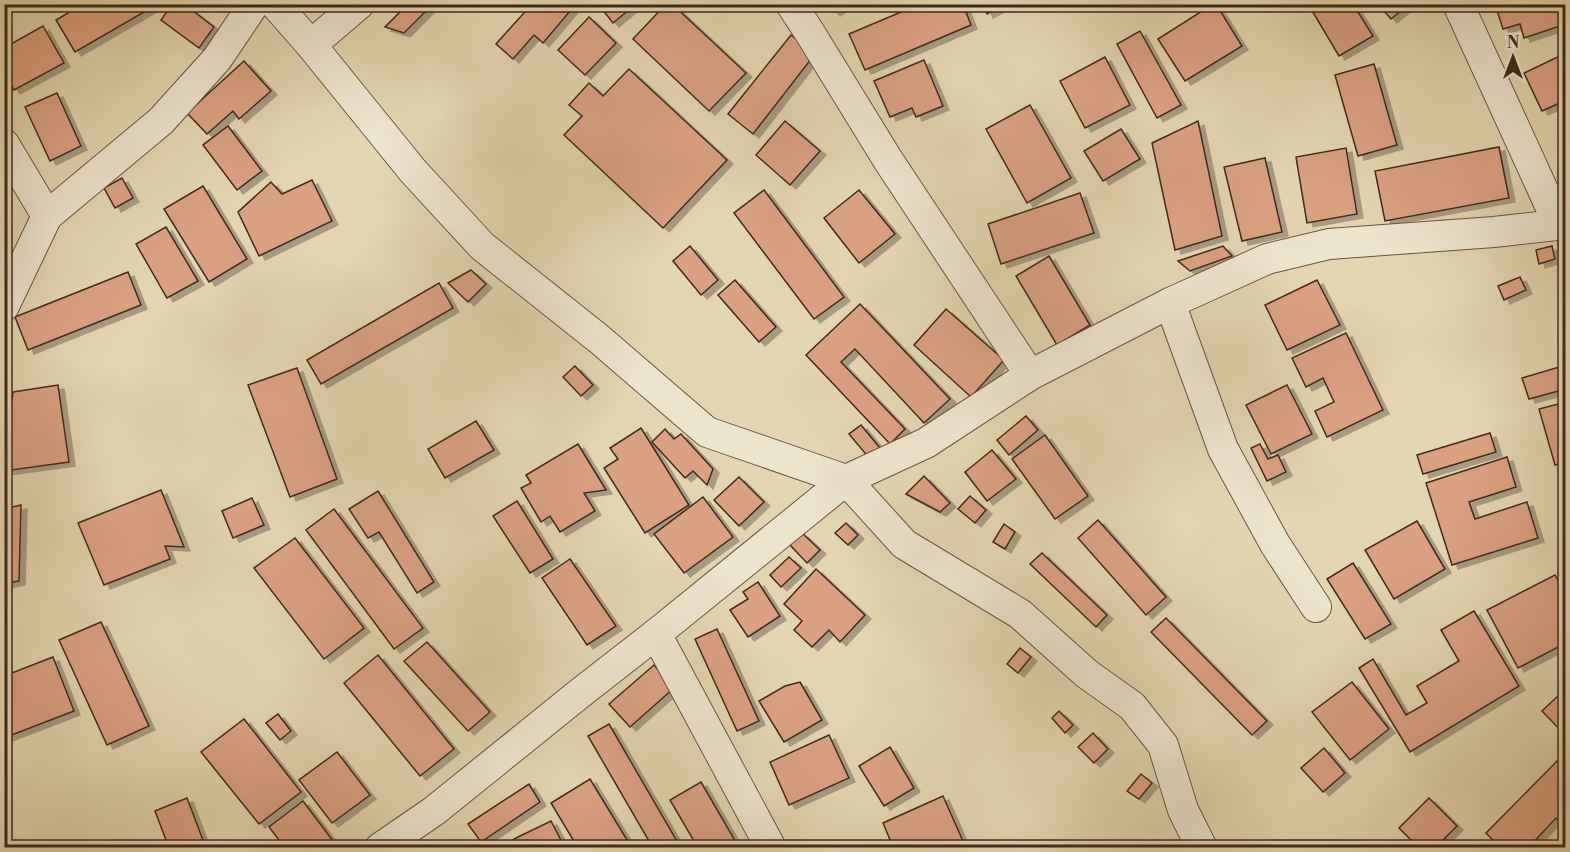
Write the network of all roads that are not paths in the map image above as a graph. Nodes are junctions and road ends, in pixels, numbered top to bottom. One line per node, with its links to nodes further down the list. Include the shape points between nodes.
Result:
1 (254, 4): 8 (street, via 217,59 161,122)
2 (275, 4): 6 (street)
3 (359, 4): 6 (street)
4 (791, 4): 12 (street)
5 (1458, 4): 9 (street)
6 (311, 45): 13 (street, via 413,171 482,246 599,339 706,432)
7 (4, 144): 8 (street)
8 (46, 216): 11 (street)
9 (1562, 224): 10 (street, via 1329,244 1267,259)
10 (1170, 303): 12 (street); 14 (street, via 1223,449 1275,544)
11 (4, 306)
12 (1030, 375): 13 (street, via 926,443)
13 (846, 480): 15 (street); 18 (street, via 904,544 1020,614 1087,674 1132,706 1163,745 1183,810)
14 (1316, 607)
15 (656, 634): 16 (street, via 434,811); 17 (street)
16 (380, 848)
17 (771, 848)
18 (1202, 848)

